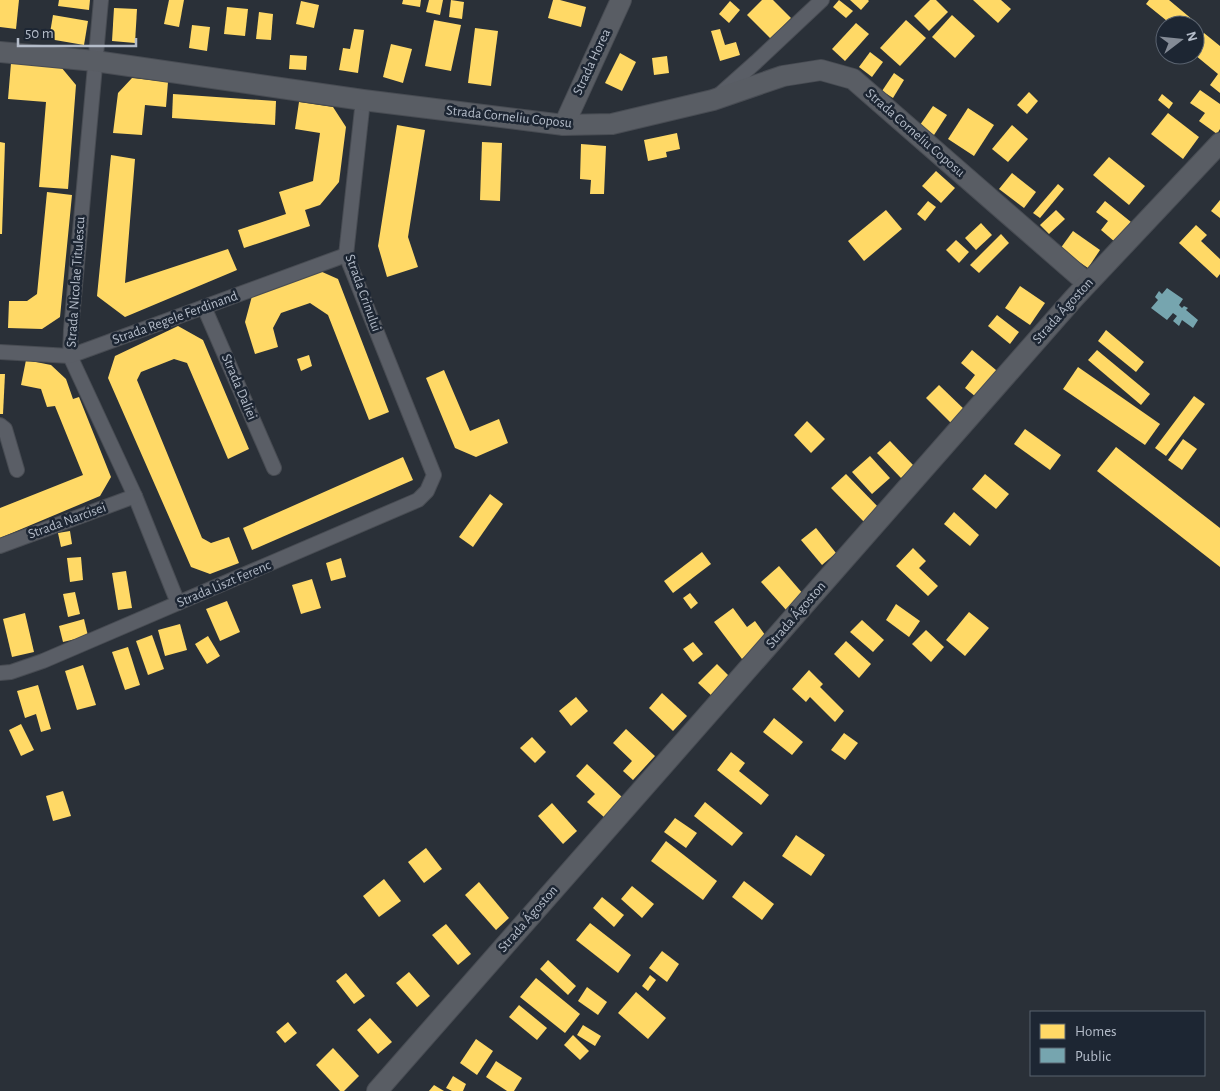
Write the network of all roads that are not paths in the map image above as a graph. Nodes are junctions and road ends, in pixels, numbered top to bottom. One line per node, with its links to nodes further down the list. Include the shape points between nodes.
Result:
1 (102, 0): 5 (street, Strada Nicolae Titulescu)
2 (621, 0): 8 (street, Strada Horea)
3 (822, 0): 7 (street)
4 (0, 52): 5 (street, Strada Corneliu Coposu)
5 (95, 61): 6 (street, Strada Corneliu Coposu); 14 (street, Strada Nicolae Titulescu)
6 (363, 100): 8 (street, Strada Corneliu Coposu); 10 (street, Strada Crinului)
7 (713, 100): 8 (street, Strada Corneliu Coposu, via 612,124); 11 (street, Strada Corneliu Coposu, via 783,76 821,70 852,79)
8 (564, 125)
9 (1220, 143): 11 (street, Strada Ágoston)
10 (346, 254): 12 (street, Strada Regele Ferdinand); 18 (street, Strada Crinului)
11 (1087, 283): 23 (street, Strada Ágoston)
12 (204, 307): 14 (street, Strada Regele Ferdinand); 16 (street, Strada Daliei)
13 (0, 352): 14 (street, Strada Regele Ferdinand)
14 (70, 356): 19 (street, Strada Nicolae Titulescu)
15 (0, 426): 17 (street, via 7,436)
16 (274, 468)
17 (17, 470)
18 (434, 475): 21 (street, Strada Liszt Ferenc, via 427,491 418,500)
19 (135, 496): 20 (street, Strada Narcisei); 21 (street, Strada Nicolae Titulescu)
20 (0, 546)
21 (178, 603): 22 (street, Strada Liszt Ferenc, via 44,660)
22 (0, 673)
23 (377, 1091)

